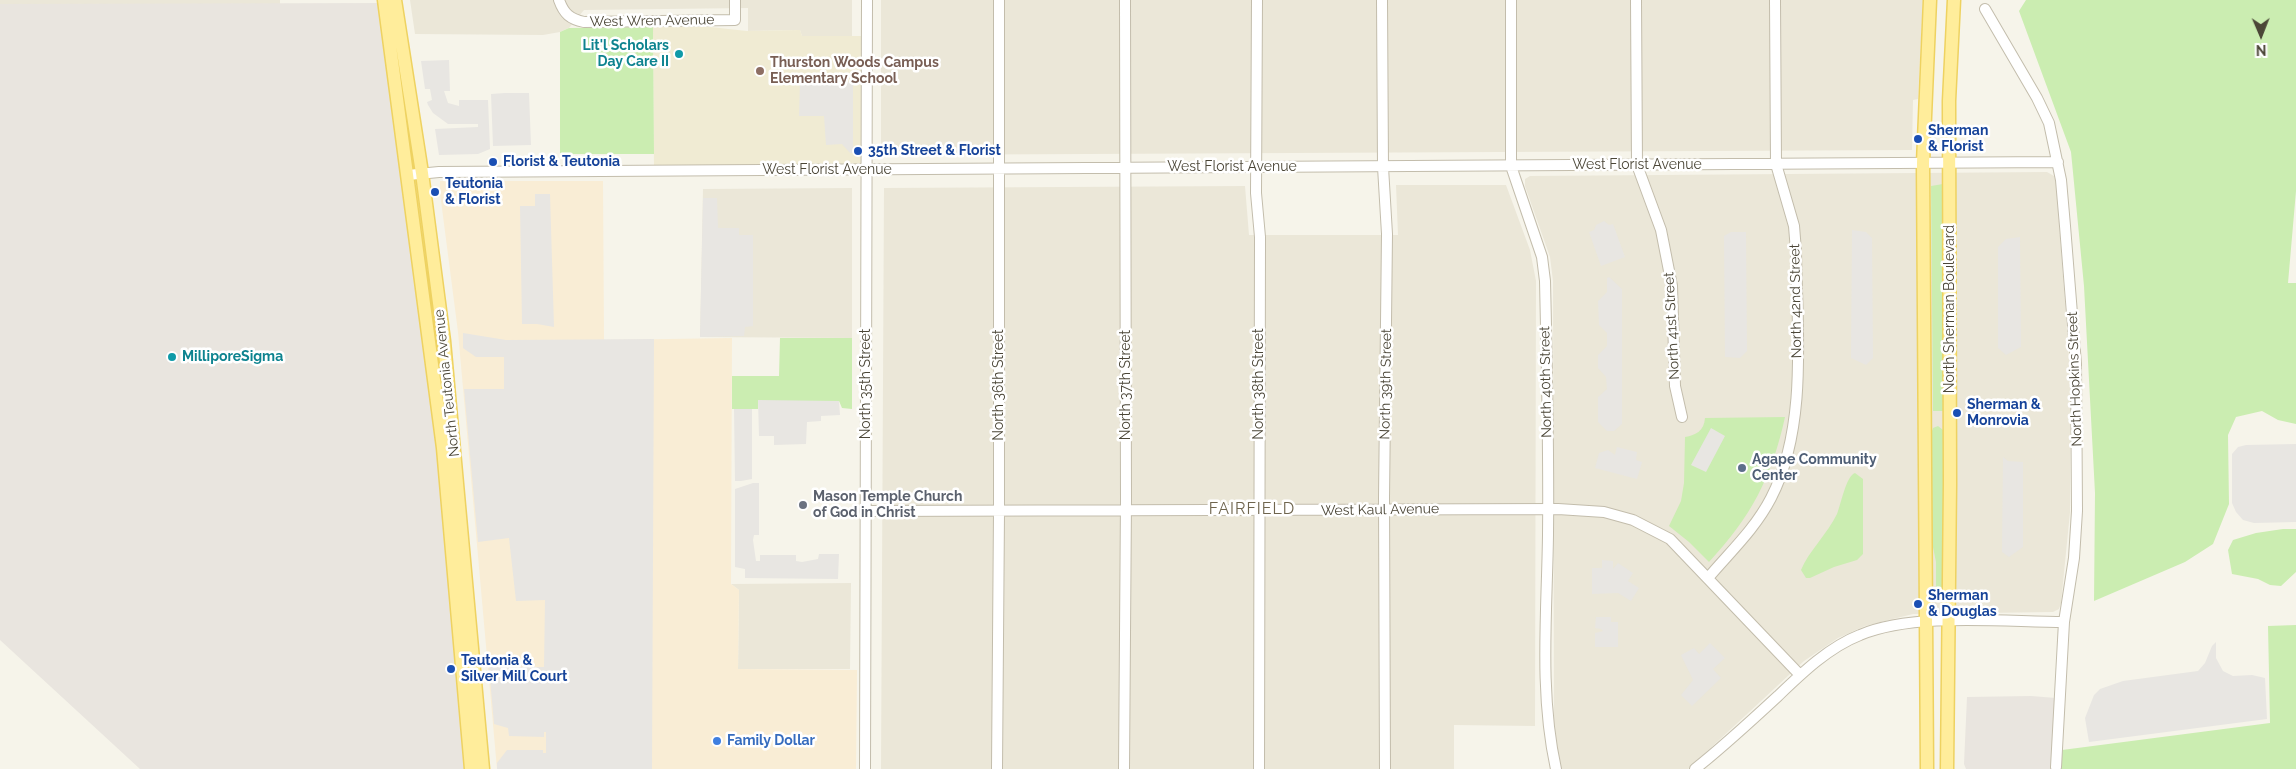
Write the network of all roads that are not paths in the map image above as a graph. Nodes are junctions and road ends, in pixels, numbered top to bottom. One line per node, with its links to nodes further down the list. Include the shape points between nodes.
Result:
1 (384, 0): 28 (main road, North Teutonia Avenue)
2 (395, 0): 27 (main road, North Teutonia Avenue)
3 (559, 0): 4 (street, West Wren Avenue, via 569,17 584,22 735,20)
4 (735, 0)
5 (867, 0): 26 (street, North 35th Street)
6 (999, 0): 25 (street, North 36th Street)
7 (1125, 0): 24 (street, North 37th Street)
8 (1256, 0): 22 (street, North 38th Street)
9 (1382, 0): 23 (street, North 39th Street)
10 (1511, 0): 21 (street, North 40th Street)
11 (1636, 0): 20 (street, North 41st Street)
12 (1775, 0): 19 (street, North 42nd Street)
13 (1930, 0): 18 (main road, North Sherman Boulevard)
14 (1954, 0): 16 (main road, North Sherman Boulevard, via 1948,100)
15 (1985, 9): 17 (street, North Hopkins Street, via 2044,110)
16 (1949, 162): 17 (street, West Florist Avenue); 18 (street, West Florist Avenue); 38 (main road, North Sherman Boulevard)
17 (2058, 162): 39 (street, North Hopkins Street, via 2076,364 2077,511)
18 (1923, 163): 19 (street, West Florist Avenue); 37 (main road, North Sherman Boulevard)
19 (1776, 164): 20 (street, West Florist Avenue); 36 (street, North 42nd Street, via 1794,226 1796,251 1795,415 1784,467 1770,500 1746,536)
20 (1637, 165): 21 (street, West Florist Avenue); 29 (street, North 41st Street, via 1661,230 1672,286 1675,386)
21 (1511, 166): 23 (street, West Florist Avenue); 31 (street, North 40th Street, via 1542,257 1545,281)
22 (1256, 167): 23 (street, West Florist Avenue); 24 (street, West Florist Avenue); 34 (street, North 38th Street, via 1260,237)
23 (1383, 167): 30 (street, North 39th Street, via 1387,234)
24 (1125, 168): 25 (street, West Florist Avenue); 33 (street, North 37th Street)
25 (999, 169): 26 (street, West Florist Avenue); 35 (street, North 36th Street)
26 (867, 170): 27 (street, West Florist Avenue); 32 (street, North 35th Street)
27 (422, 174): 28 (street, West Florist Avenue); 43 (main road, North Teutonia Avenue, via 444,341)
28 (408, 175): 42 (main road, North Teutonia Avenue, via 442,440)
29 (1682, 417)
30 (1384, 509): 31 (street, West Kaul Avenue); 34 (street, West Kaul Avenue); 48 (street, North 39th Street)
31 (1548, 509): 36 (street, West Kaul Avenue, via 1604,512 1633,520 1670,539); 49 (street, North 40th Street, via 1546,668 1550,745)
32 (865, 511): 35 (street, West Kaul Avenue); 44 (street, North 35th Street)
33 (1126, 511): 34 (street, West Kaul Avenue); 35 (street, West Kaul Avenue); 46 (street, North 37th Street)
34 (1258, 511): 47 (street, North 38th Street)
35 (999, 512): 45 (street, North 36th Street)
36 (1708, 578): 40 (street, West Kaul Avenue)
37 (1926, 621): 38 (street); 40 (street, via 1860,635 1825,655); 51 (main road, North Sherman Boulevard)
38 (1949, 621): 39 (street); 52 (main road, North Sherman Boulevard)
39 (2064, 622): 41 (street, North Hopkins Street)
40 (1800, 675): 50 (street)
41 (2056, 767)
42 (471, 769)
43 (483, 769)
44 (865, 769)
45 (996, 769)
46 (1124, 769)
47 (1259, 769)
48 (1384, 769)
49 (1556, 769)
50 (1695, 769)
51 (1927, 769)
52 (1948, 769)

